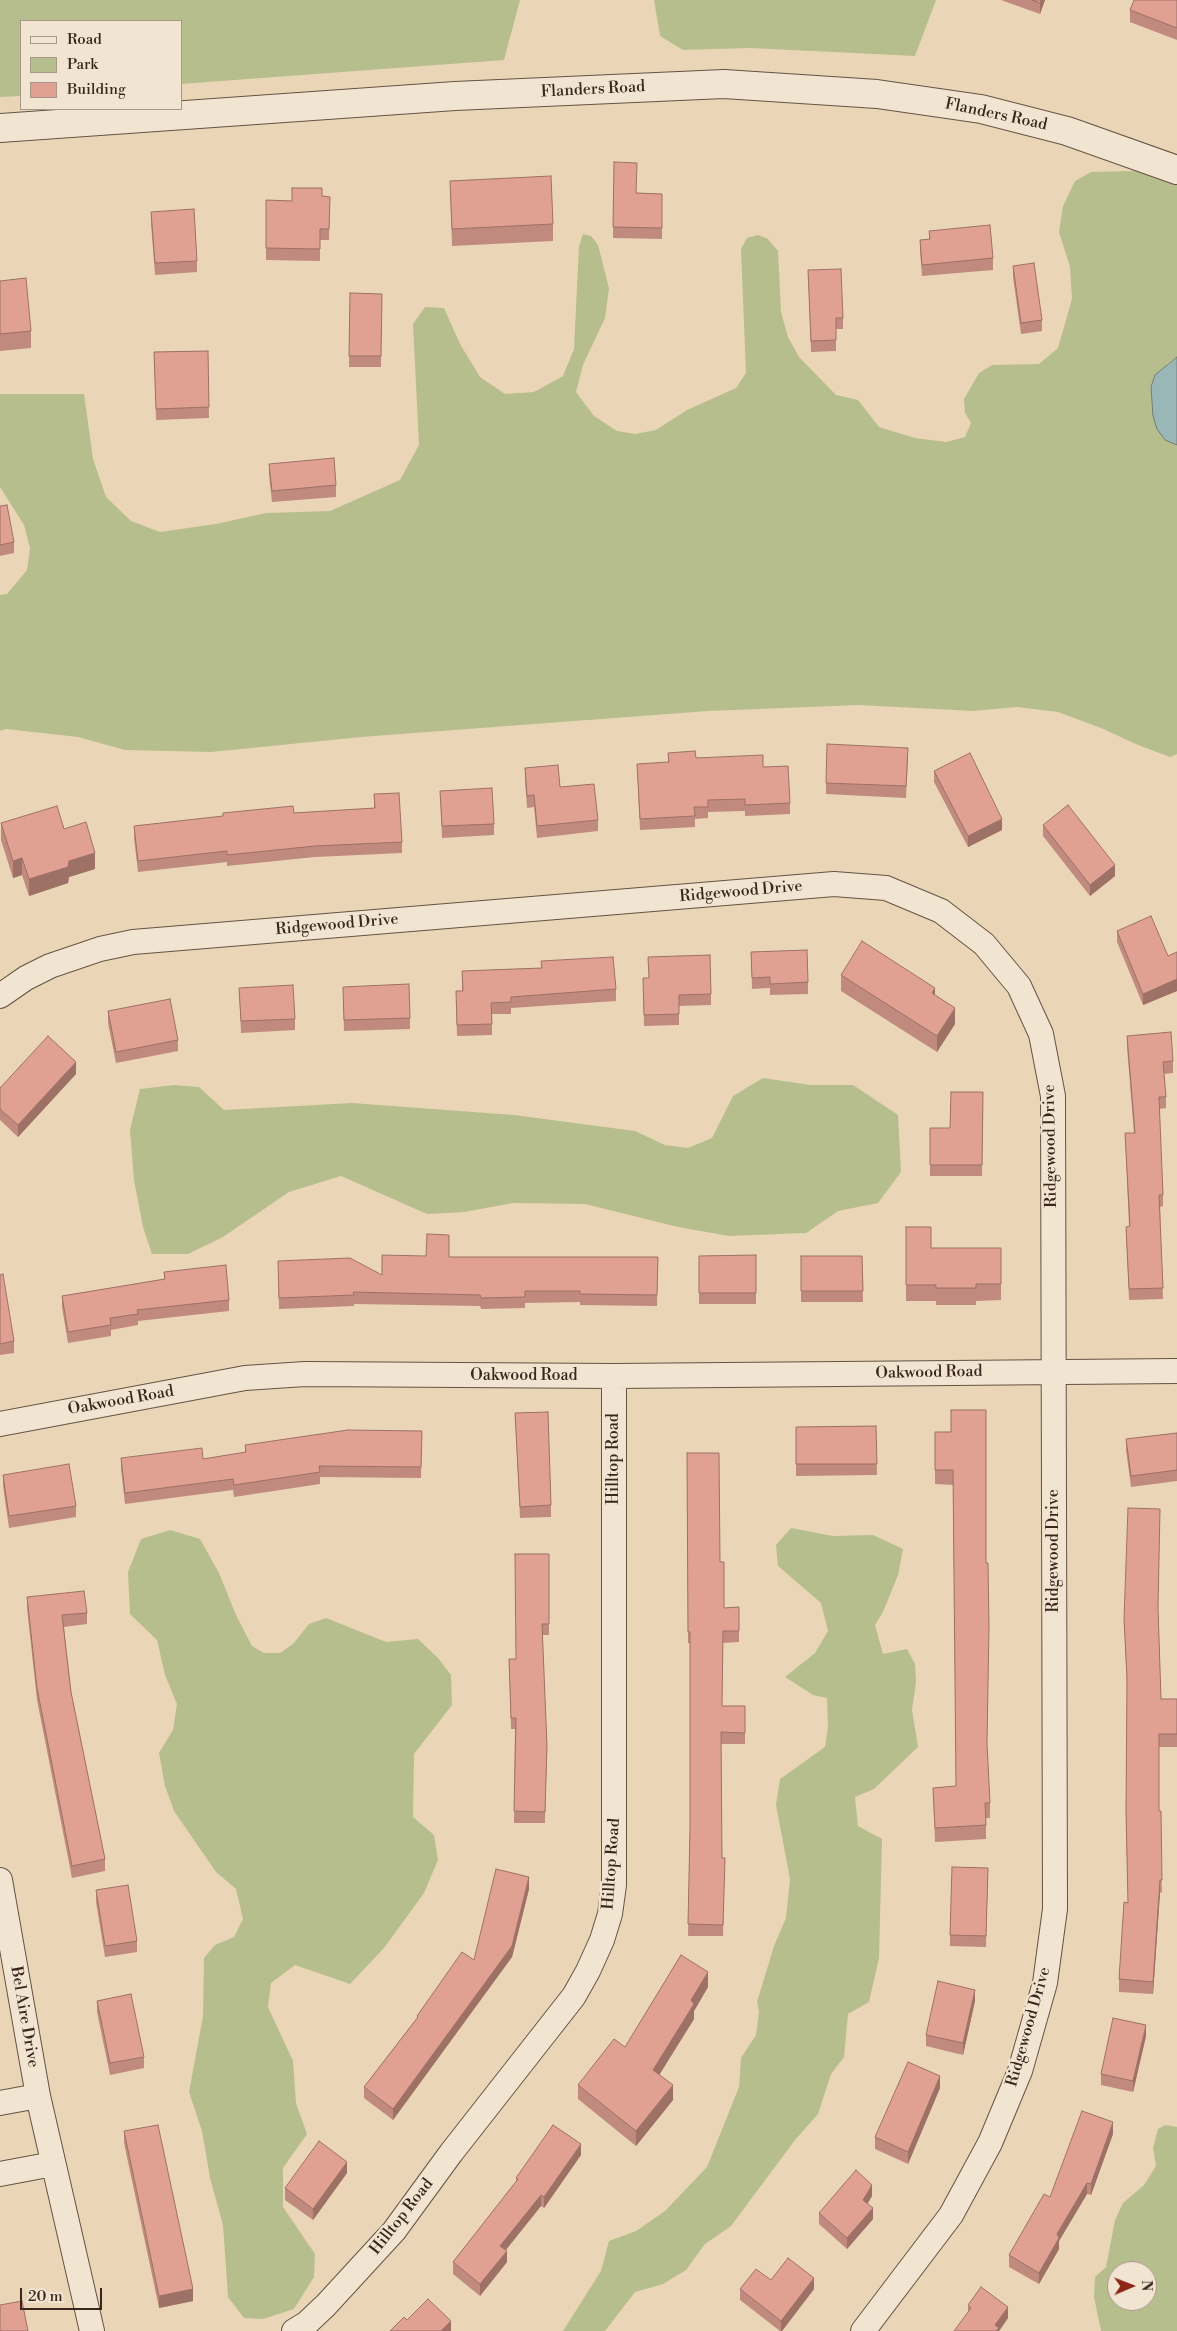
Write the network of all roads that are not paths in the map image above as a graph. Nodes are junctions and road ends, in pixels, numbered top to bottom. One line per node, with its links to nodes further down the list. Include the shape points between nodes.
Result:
1 (0, 128): 2 (street, Flanders Road, via 455,96 724,84 877,94 982,109 1067,131)
2 (1177, 170)
3 (0, 996): 5 (street, Ridgewood Drive, via 50,966 133,942 834,884 886,888 941,911 984,944 1019,986 1041,1034 1053,1096)
4 (1177, 1371): 5 (street, Oakwood Road)
5 (1052, 1372): 6 (street, Oakwood Road); 15 (street, Ridgewood Drive, via 1055,1909 1045,1983 1020,2071 990,2143 951,2215)
6 (614, 1376): 7 (street, Oakwood Road, via 305,1374 245,1378); 14 (street, Hilltop Road, via 614,1885 602,1940 574,1996 394,2230 326,2305)
7 (0, 1424)
8 (0, 1880): 9 (street, Bel Aire Drive)
9 (38, 2096): 10 (street); 11 (street, Bel Aire Drive)
10 (0, 2103)
11 (53, 2164): 12 (street); 13 (street, Bel Aire Drive)
12 (0, 2174)
13 (92, 2331)
14 (294, 2331)
15 (862, 2331)

